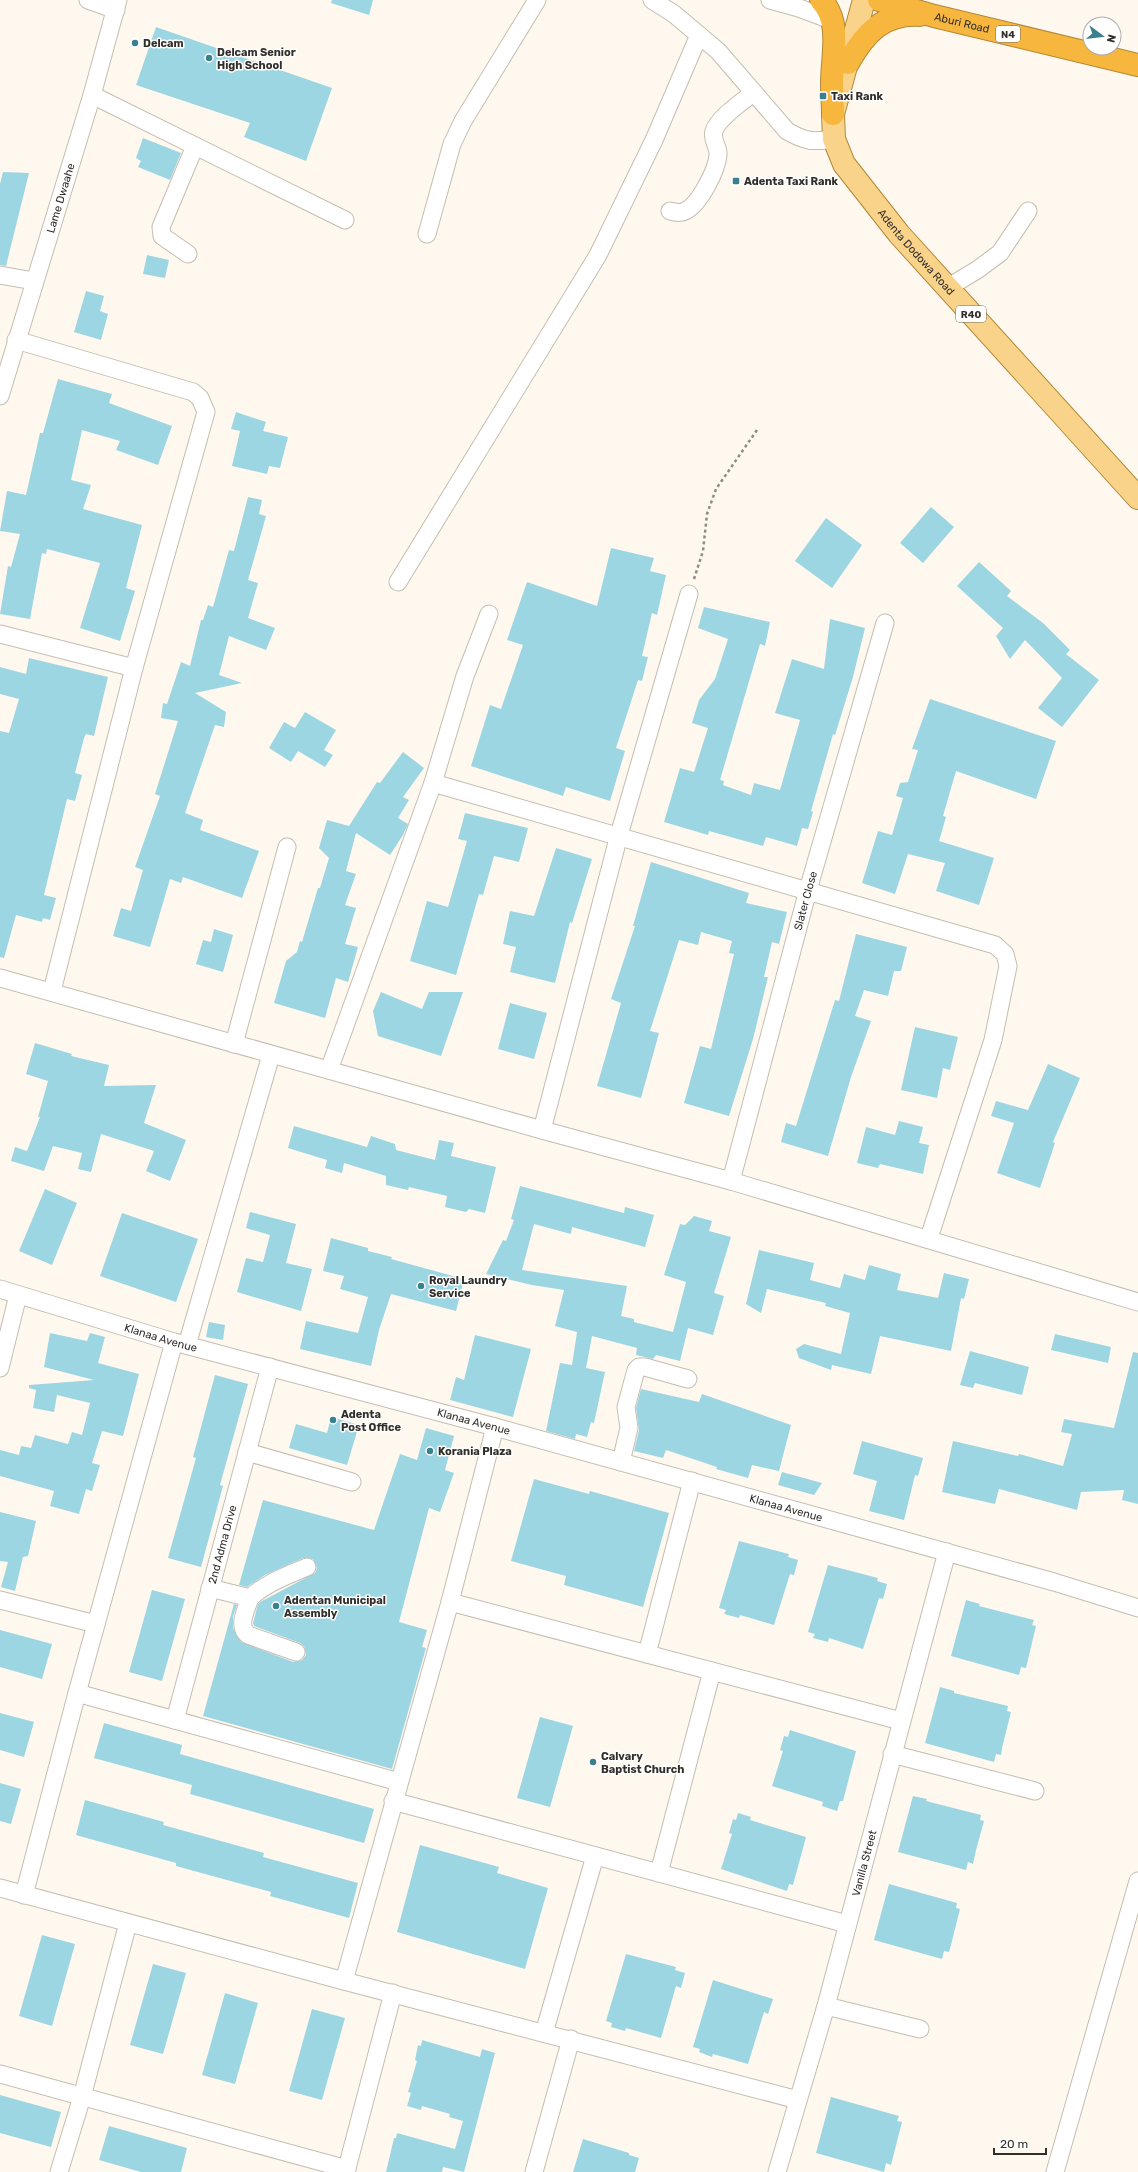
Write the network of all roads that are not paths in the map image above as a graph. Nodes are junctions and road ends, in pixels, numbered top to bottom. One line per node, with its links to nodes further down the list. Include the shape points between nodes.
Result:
1 (88, 0): 8 (street)
2 (537, 0): 22 (street, via 463,121 452,144)
3 (652, 0): 11 (street)
4 (770, 0): 10 (street)
5 (821, 0): 10 (highway)
6 (864, 0): 12 (main road, Adenta Dodowa Road / R40)
7 (879, 0): 9 (highway, Aburi Road / N4)
8 (117, 5): 15 (street, Lame Dwaahe)
9 (934, 16): 12 (highway, via 905,14 884,21 858,45); 13 (highway, Aburi Road / N4)
10 (831, 20): 16 (highway, via 835,39)
11 (699, 35): 14 (street, via 718,51); 30 (street, via 654,140 598,255)
12 (848, 62): 16 (main road, Adenta Dodowa Road / R40)
13 (1138, 65)
14 (753, 93): 17 (street, via 792,134 814,142); 19 (street, via 738,105 714,132 718,151 717,163 695,204 684,212)
15 (92, 95): 18 (street); 25 (street, Lame Dwaahe)
16 (833, 114): 17 (main road, Adenta Dodowa Road / R40)
17 (834, 139): 26 (main road, Adenta Dodowa Road / R40, via 848,170)
18 (195, 146): 21 (street); 23 (street, via 161,227 162,236)
19 (670, 211)
20 (1028, 211): 26 (street, via 1000,253)
21 (345, 220)
22 (427, 234)
23 (188, 254)
24 (0, 275): 25 (street)
25 (34, 281): 27 (street, Lame Dwaahe)
26 (946, 288): 29 (main road, Adenta Dodowa Road / R40)
27 (16, 340): 28 (street, Lame Dwaahe); 35 (street, via 193,392 200,398 206,412)
28 (0, 396)
29 (1138, 498)
30 (398, 582)
31 (689, 594): 37 (street)
32 (489, 614): 36 (street, via 465,676)
33 (885, 623): 39 (street, Slater Close)
34 (0, 634): 35 (street)
35 (134, 668): 41 (street)
36 (433, 783): 37 (street); 44 (street)
37 (619, 835): 39 (street); 45 (street)
38 (287, 847): 42 (street)
39 (808, 890): 46 (street, Slater Close); 47 (street, via 995,945 1005,954 1008,966 993,1040)
40 (0, 978): 41 (street)
41 (52, 991): 42 (street)
42 (234, 1044): 43 (street)
43 (271, 1055): 44 (street); 51 (street)
44 (328, 1070): 45 (street)
45 (542, 1130): 46 (street)
46 (731, 1180): 47 (street)
47 (929, 1238): 50 (street)
48 (0, 1289): 49 (street, Klanaa Avenue)
49 (18, 1295): 51 (street, Klanaa Avenue); 53 (street)
50 (1138, 1302)
51 (181, 1343): 52 (street, Klanaa Avenue); 67 (street)
52 (270, 1367): 55 (street, Klanaa Avenue); 56 (street, 2nd Adma Drive)
53 (0, 1368)
54 (688, 1379): 57 (street, via 645,1368 639,1367 636,1370 626,1407 629,1428)
55 (495, 1427): 57 (street, Klanaa Avenue); 65 (street)
56 (247, 1452): 58 (street); 62 (street, 2nd Adma Drive)
57 (621, 1462): 59 (street, Klanaa Avenue)
58 (352, 1482)
59 (692, 1482): 60 (street, Klanaa Avenue); 69 (street)
60 (947, 1552): 66 (street, Klanaa Avenue); 73 (street, Vanilla Street)
61 (307, 1568): 63 (street, via 259,1589)
62 (210, 1588): 63 (street); 72 (street, 2nd Adma Drive)
63 (250, 1598): 68 (street, via 242,1625 243,1631)
64 (0, 1600): 67 (street)
65 (450, 1602): 69 (street); 75 (street)
66 (1138, 1608)
67 (96, 1624): 71 (street)
68 (296, 1652)
69 (647, 1654): 70 (street)
70 (712, 1671): 73 (street); 79 (street)
71 (77, 1693): 72 (street); 82 (street)
72 (175, 1720): 75 (street)
73 (900, 1721): 74 (street, Vanilla Street)
74 (892, 1754): 76 (street); 84 (street, Vanilla Street)
75 (399, 1782): 77 (street)
76 (1035, 1791)
77 (394, 1801): 78 (street); 85 (street)
78 (595, 1856): 79 (street); 89 (street)
79 (659, 1873): 84 (street)
80 (1138, 1881): 98 (street)
81 (0, 1888): 82 (street)
82 (24, 1895): 83 (street)
83 (128, 1923): 85 (street); 92 (street)
84 (847, 1924): 87 (street, Vanilla Street)
85 (344, 1981): 86 (street)
86 (393, 1993): 89 (street); 94 (street)
87 (826, 2006): 88 (street); 93 (street, Vanilla Street)
88 (920, 2029)
89 (544, 2033): 90 (street)
90 (571, 2040): 93 (street); 96 (street)
91 (0, 2074): 92 (street)
92 (82, 2097): 94 (street); 95 (street)
93 (798, 2100): 97 (street, Vanilla Street)
94 (346, 2170)
95 (59, 2172)
96 (534, 2172)
97 (777, 2172)
98 (1055, 2172)

